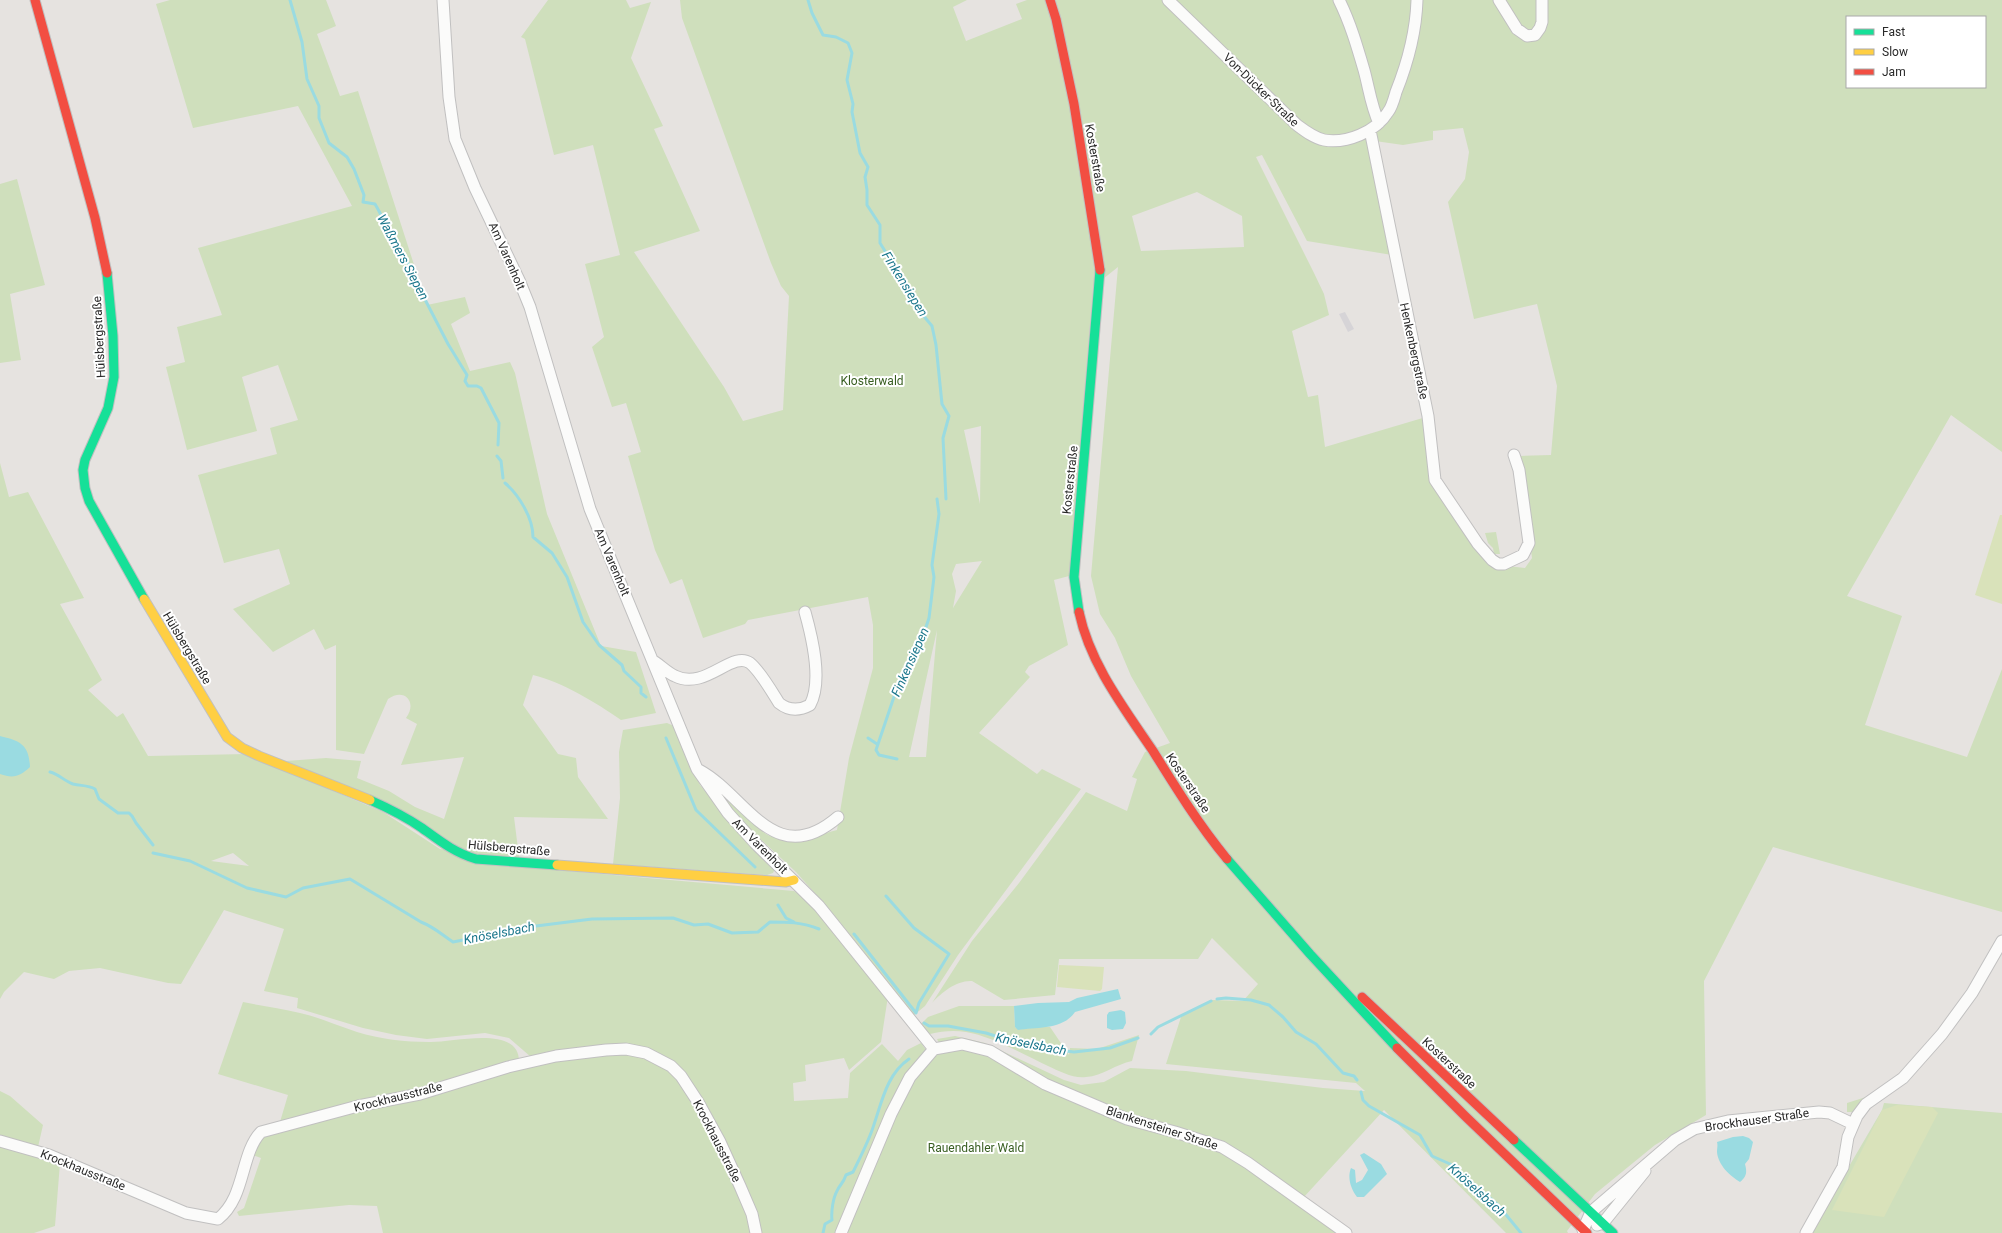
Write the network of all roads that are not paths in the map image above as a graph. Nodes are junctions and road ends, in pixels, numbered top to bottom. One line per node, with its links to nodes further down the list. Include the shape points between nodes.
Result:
1 (35, 0): 15 (main road, Hülsbergstraße, via 95,218 107,271 114,377 108,408 85,460 85,488 89,501 124,566 227,737 271,761 386,807 415,823 461,856 726,878 786,882)
2 (443, 0): 12 (street, Am Varenholt, via 449,97 455,139 530,307 590,508)
3 (1050, 0): 16 (main road, Kosterstraße, via 1074,104 1100,264 1074,577 1079,616 1087,640 1103,671 1173,782 1210,837)
4 (1168, 0): 9 (street, Von-Dücker-Straße, via 1307,132 1323,140 1333,141 1359,136)
5 (1339, 0): 9 (street, Henkenbergstraße, via 1354,40 1374,114)
6 (1417, 0): 9 (street, via 1412,45 1389,112)
7 (1499, 0): 8 (street, via 1517,29 1527,36 1535,34 1540,28)
8 (1542, 0)
9 (1374, 126): 10 (street, Henkenbergstraße, via 1428,416 1435,480 1478,544 1498,564 1504,564 1523,555 1529,543 1519,470)
10 (1514, 455)
11 (805, 612): 12 (street, via 814,646 815,692 810,705 798,710 784,707 779,703 750,663 732,662 702,679 691,680 675,677)
12 (654, 662): 13 (street, Am Varenholt)
13 (697, 769): 14 (street, via 712,777 751,816 767,828 787,835 809,833 823,828); 15 (street, Am Varenholt, via 728,814)
14 (838, 817)
15 (794, 880): 18 (street, Am Varenholt, via 834,924)
16 (1271, 910): 22 (main road, Kosterstraße); 24 (main road, Kosterstraße, via 1314,960 1429,1082)
17 (2002, 941): 19 (street, via 1972,993 1942,1034 1903,1078 1866,1104)
18 (934, 1049): 26 (street, via 910,1077 890,1114); 27 (street, Blankensteiner Straße, via 962,1044 990,1051 1045,1084 1120,1116 1222,1147)
19 (1853, 1124): 21 (street, Brockhauser Straße, via 1830,1113 1819,1112 1728,1121 1694,1129); 29 (street, via 1843,1167)
20 (0, 1141): 25 (street, Krockhausstraße, via 49,1155 186,1213 218,1219 230,1207 254,1142 261,1132 358,1106 420,1094 508,1067 556,1056 626,1049 658,1058 681,1076 690,1088 720,1142 752,1214)
21 (1664, 1149): 22 (street, Brockhauser Straße); 23 (street, Brockhauser Straße)
22 (1591, 1212): 23 (main road, Kosterstraße); 24 (street, Brockhauser Straße)
23 (1603, 1223): 24 (street); 28 (main road, Kosterstraße)
24 (1585, 1231)
25 (756, 1233)
26 (841, 1233)
27 (1346, 1233)
28 (1613, 1233)
29 (1806, 1233)

